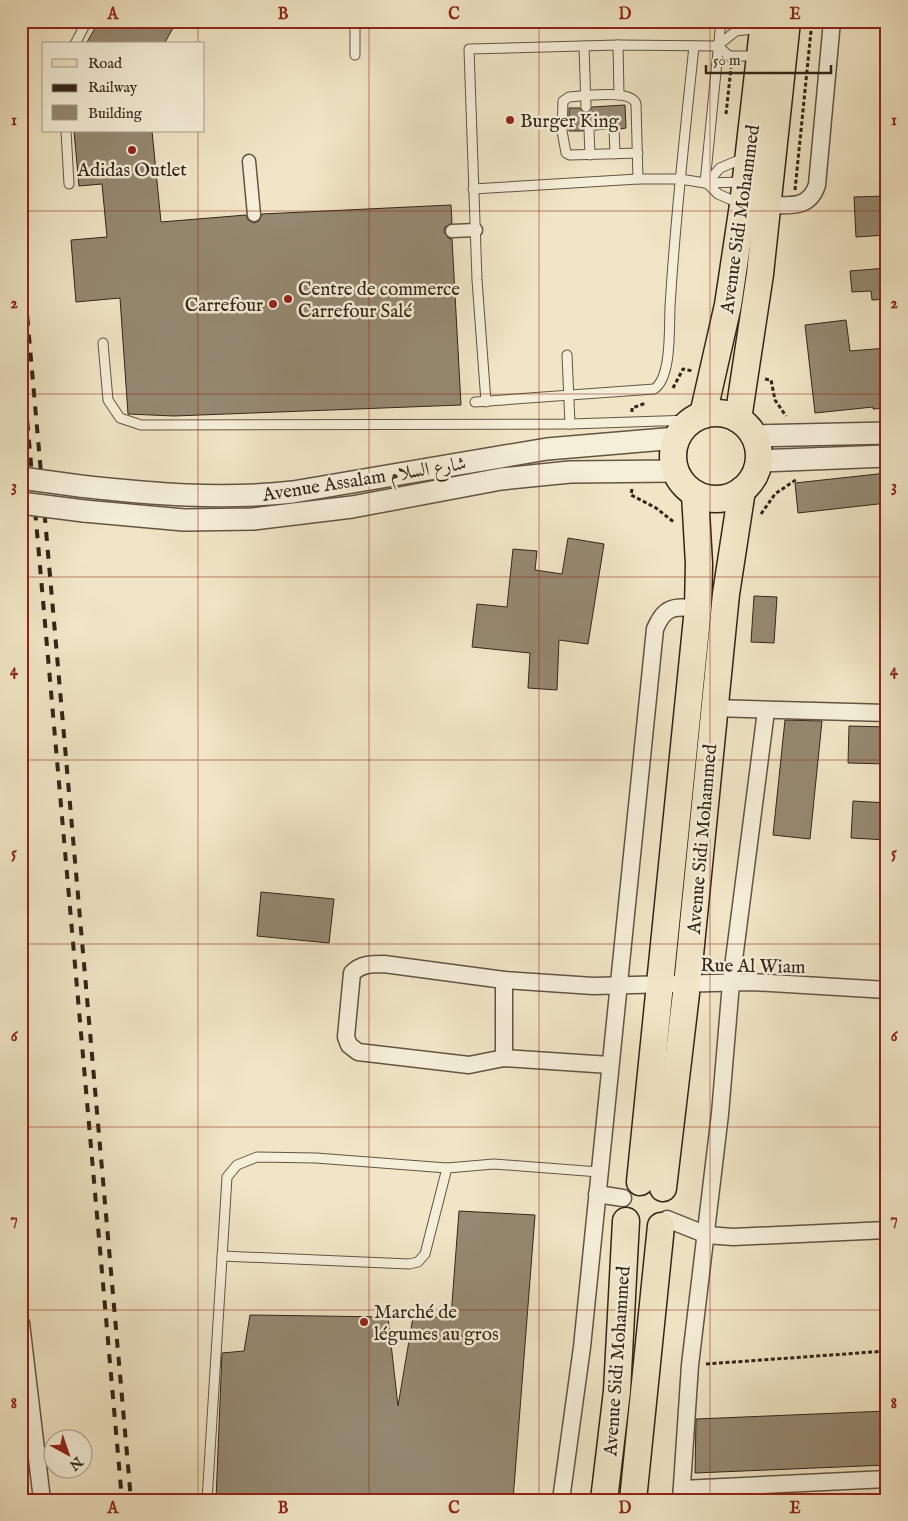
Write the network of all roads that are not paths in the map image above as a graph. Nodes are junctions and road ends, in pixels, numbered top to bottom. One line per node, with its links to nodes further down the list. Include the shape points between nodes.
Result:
1 (87, 21): 6 (lane)
2 (355, 21): 11 (lane)
3 (720, 21): 10 (lane)
4 (832, 21): 30 (street, Avenue Sidi Mohammed, via 817,185 813,198 793,206)
5 (772, 23): 10 (lane, via 736,31); 12 (main road, Avenue Sidi Mohammed); 30 (main road, Avenue Sidi Mohammed)
6 (75, 42)
7 (618, 45): 8 (lane); 9 (lane); 13 (lane)
8 (584, 46): 14 (lane); 29 (lane, via 469,49)
9 (694, 46): 10 (lane); 26 (lane)
10 (718, 46): 12 (lane, via 733,57); 27 (lane)
11 (355, 55)
12 (761, 56): 23 (main road, Avenue Sidi Mohammed)
13 (616, 95): 14 (lane); 15 (lane); 20 (lane, via 635,99)
14 (586, 96): 16 (lane); 22 (lane, via 569,97 563,101 562,131 566,153 570,156)
15 (612, 106)
16 (586, 107)
17 (614, 129): 21 (lane)
18 (589, 130): 22 (lane)
19 (66, 132): 28 (lane)
20 (638, 153): 21 (lane); 25 (lane)
21 (616, 154): 22 (lane)
22 (590, 155)
23 (748, 156): 27 (lane, via 720,168); 30 (main road, Avenue Sidi Mohammed)
24 (249, 161): 31 (street)
25 (638, 179): 26 (lane); 29 (lane)
26 (680, 179): 27 (lane); 36 (lane, via 668,350 662,382 654,390)
27 (706, 183): 30 (lane); 30 (lane, via 718,194)
28 (69, 184)
29 (473, 189): 32 (lane)
30 (752, 197): 40 (main road, Avenue Sidi Mohammed, via 728,305); 42 (main road, Avenue Sidi Mohammed, via 760,274 745,378)
31 (254, 215)
32 (476, 230): 33 (street); 38 (lane)
33 (452, 232)
34 (103, 343): 39 (lane, via 108,400 120,418 141,425)
35 (567, 355): 36 (lane)
36 (569, 395): 38 (lane); 39 (lane)
37 (475, 402): 38 (lane)
38 (486, 402)
39 (570, 424): 40 (lane)
40 (691, 424): 42 (main road, via 721,413); 44 (main road, via 673,452); 45 (street, Avenue Assalam شارع السلام, bridge, via 257,496 151,494)
41 (887, 433): 42 (street)
42 (750, 438): 43 (street, via 818,460); 46 (main road, via 752,479)
43 (887, 456)
44 (675, 471): 47 (main road, via 682,483); 48 (street, Avenue Assalam شارع السلام, bridge, via 570,472 502,479 352,507 253,519 184,520)
45 (21, 478)
46 (742, 490): 47 (main road, via 719,499); 50 (main road, Avenue Sidi Mohammed)
47 (696, 494): 49 (main road, Avenue Sidi Mohammed)
48 (21, 503)
49 (698, 608): 56 (street, via 674,607 665,611 655,629); 57 (main road, Avenue Sidi Mohammed)
50 (713, 708): 51 (street); 55 (main road, Avenue Sidi Mohammed)
51 (766, 711): 52 (street); 54 (street)
52 (887, 713)
53 (504, 980): 56 (street, Rue Al Wiam); 59 (street); 59 (street, Rue Al Wiam, via 384,964 361,966 352,973 346,1038 352,1048 372,1055 469,1065)
54 (731, 983): 55 (street, Rue Al Wiam); 58 (street, Rue Al Wiam); 67 (street)
55 (687, 984): 57 (street, Rue Al Wiam); 64 (main road, Avenue Sidi Mohammed)
56 (619, 986): 57 (street, Rue Al Wiam); 60 (street)
57 (660, 986): 64 (main road, Avenue Sidi Mohammed)
58 (887, 990)
59 (504, 1058): 60 (street, Rue Al Wiam)
60 (610, 1065): 62 (street)
61 (447, 1168): 62 (lane, via 494,1164); 68 (lane, via 424,1254 418,1262); 68 (lane, via 257,1157 237,1165 226,1176)
62 (599, 1172): 63 (street)
63 (597, 1194): 64 (street); 75 (street, via 582,1347)
64 (638, 1198): 65 (main road, Avenue Sidi Mohammed, via 669,1199 670,1211); 65 (main road, via 636,1230 649,1231); 76 (main road, Avenue Sidi Mohammed)
65 (664, 1223): 67 (street); 77 (main road, Avenue Sidi Mohammed)
66 (887, 1230): 67 (street, via 733,1237)
67 (708, 1235): 72 (street, via 690,1365)
68 (222, 1256): 74 (lane)
69 (21, 1322): 70 (street)
70 (23, 1345): 73 (street)
71 (887, 1479): 72 (street)
72 (681, 1494)
73 (42, 1500)
74 (207, 1500)
75 (561, 1500)
76 (604, 1500)
77 (633, 1500)

